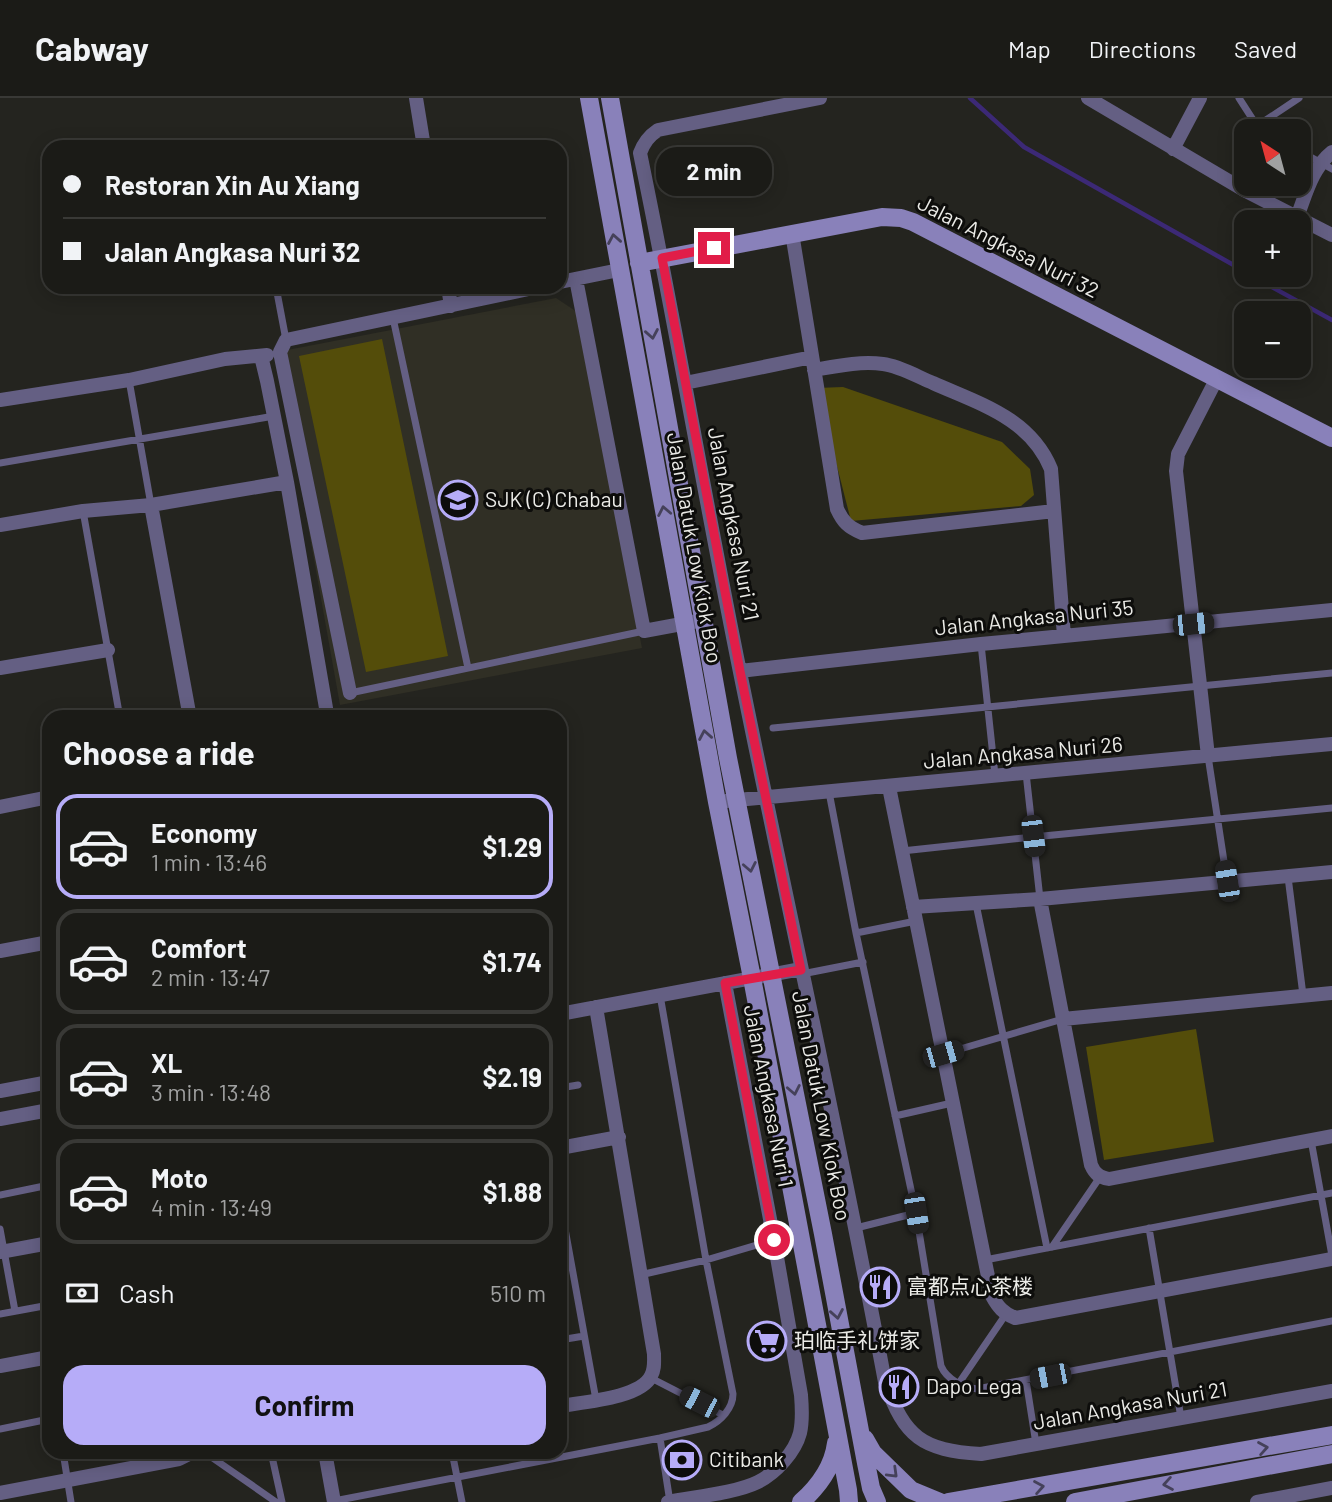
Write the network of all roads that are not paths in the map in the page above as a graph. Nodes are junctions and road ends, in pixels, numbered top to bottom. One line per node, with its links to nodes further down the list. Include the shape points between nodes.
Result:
1 (416, 98): 11 (street)
2 (589, 98): 22 (main road, Jalan Datuk Low Kiok Boo, one-way to 2)
3 (610, 98): 21 (main road, Jalan Datuk Low Kiok Boo)
4 (820, 98): 20 (street, Jalan Angkasa Nuri 21, via 650,135 640,153)
5 (1088, 98): 12 (street)
6 (1200, 98): 12 (street)
7 (1238, 98): 9 (lane)
8 (1299, 98): 10 (lane)
9 (1252, 119)
10 (1268, 119)
11 (423, 140)
12 (1173, 149): 15 (street)
13 (1332, 152): 14 (street)
14 (1326, 166): 16 (street)
15 (1283, 210)
16 (1301, 210)
17 (1311, 224): 19 (street)
18 (792, 233): 20 (main road, Jalan Angkasa Nuri 32); 32 (street); 33 (main road, Jalan Angkasa Nuri 32, via 883,217 913,222)
19 (1332, 234)
20 (662, 258): 21 (main road, Jalan Angkasa Nuri 32); 35 (street, Jalan Angkasa Nuri 21)
21 (639, 263): 47 (main road, Jalan Datuk Low Kiok Boo, one-way to 47)
22 (619, 270): 23 (street); 47 (main road, Jalan Datuk Low Kiok Boo, one-way to 22)
23 (576, 279): 24 (street); 49 (street)
24 (567, 281)
25 (276, 294): 30 (lane)
26 (449, 294): 28 (street)
27 (506, 294): 28 (street)
28 (451, 306): 29 (street)
29 (393, 318): 30 (street); 54 (lane)
30 (283, 346): 31 (street); 58 (street)
31 (261, 356): 34 (street); 37 (street)
32 (813, 364): 35 (street); 44 (street, via 886,364 1001,414 1044,452 1051,469); 44 (street, via 837,509 847,526 862,533)
33 (1217, 379): 38 (main road, Jalan Angkasa Nuri 32); 48 (street, via 1178,454 1176,471)
34 (128, 380): 36 (street); 39 (lane)
35 (685, 383): 55 (street, Jalan Angkasa Nuri 21)
36 (0, 400)
37 (274, 416): 39 (lane); 41 (street)
38 (1332, 438)
39 (139, 440): 40 (lane); 42 (lane)
40 (0, 463)
41 (288, 482): 42 (street); 62 (street)
42 (151, 505): 43 (street); 61 (street)
43 (83, 511): 45 (street); 52 (lane)
44 (1054, 511): 50 (street)
45 (0, 525)
46 (1332, 610): 48 (street, Jalan Angkasa Nuri 35)
47 (694, 621): 49 (street); 72 (main road, Jalan Datuk Low Kiok Boo); 73 (main road, Jalan Datuk Low Kiok Boo, one-way to 47)
48 (1193, 624): 50 (street, Jalan Angkasa Nuri 35); 57 (street)
49 (644, 631): 54 (lane)
50 (1064, 636): 51 (street, Jalan Angkasa Nuri 35)
51 (981, 643): 55 (street, Jalan Angkasa Nuri 35); 59 (lane)
52 (108, 650): 53 (street); 60 (lane)
53 (0, 668)
54 (468, 668): 58 (lane)
55 (740, 671): 70 (street, Jalan Angkasa Nuri 21)
56 (1332, 673): 57 (lane)
57 (1200, 686): 59 (lane); 65 (street)
58 (350, 692)
59 (988, 708): 63 (lane); 67 (lane)
60 (119, 710)
61 (189, 710)
62 (325, 710)
63 (773, 728)
64 (1332, 744): 65 (street, Jalan Angkasa Nuri 26)
65 (1208, 756): 66 (street, Jalan Angkasa Nuri 26); 76 (lane)
66 (1026, 772): 67 (street, Jalan Angkasa Nuri 26); 77 (lane)
67 (996, 775): 68 (street, Jalan Angkasa Nuri 26)
68 (889, 786): 69 (street, Jalan Angkasa Nuri 26); 78 (street)
69 (829, 792): 70 (street, Jalan Angkasa Nuri 26); 85 (lane)
70 (766, 797): 72 (street, Jalan Angkasa Nuri 26); 89 (street, Jalan Angkasa Nuri 21)
71 (42, 798): 74 (street)
72 (736, 800): 73 (street, Jalan Angkasa Nuri 26); 90 (main road, Jalan Datuk Low Kiok Boo, one-way to 90)
73 (718, 802): 91 (main road, Jalan Datuk Low Kiok Boo)
74 (0, 807)
75 (1332, 808): 76 (lane)
76 (1218, 819): 77 (lane); 81 (lane)
77 (1033, 836): 78 (lane); 82 (lane)
78 (902, 851): 84 (street)
79 (1332, 872): 80 (street)
80 (1288, 876): 81 (street); 95 (lane)
81 (1227, 881): 82 (street)
82 (1040, 899): 83 (street); 98 (street)
83 (976, 903): 84 (street); 99 (lane)
84 (914, 914): 85 (lane); 100 (street)
85 (856, 933): 88 (lane)
86 (42, 943): 87 (street)
87 (0, 951)
88 (863, 962): 89 (lane); 107 (lane)
89 (801, 972): 90 (street); 119 (street, Jalan Angkasa Nuri 21)
90 (771, 975): 91 (street); 152 (main road, Jalan Datuk Low Kiok Boo, one-way to 152)
91 (752, 978): 92 (street); 153 (main road, Jalan Datuk Low Kiok Boo)
92 (725, 983): 94 (street); 122 (street, Jalan Angkasa Nuri 1)
93 (1332, 993): 95 (street)
94 (660, 995): 96 (street); 128 (lane)
95 (1303, 995): 98 (street)
96 (596, 1007): 97 (street); 110 (street)
97 (567, 1013)
98 (1063, 1019): 99 (lane); 113 (street, via 1091,1165)
99 (1002, 1037): 100 (lane); 125 (lane)
100 (943, 1054): 105 (street)
101 (42, 1083): 104 (street)
102 (578, 1085): 103 (lane)
103 (567, 1087)
104 (0, 1091)
105 (953, 1103): 107 (lane); 129 (street)
106 (42, 1111): 108 (street)
107 (895, 1116): 118 (lane)
108 (0, 1119)
109 (1332, 1136): 111 (street)
110 (619, 1137): 112 (street); 130 (street)
111 (1311, 1140): 113 (street, via 1109,1179); 117 (lane)
112 (567, 1147)
113 (1100, 1177): 125 (lane)
114 (42, 1186): 116 (lane)
115 (1332, 1193): 117 (lane)
116 (0, 1195)
117 (1321, 1195): 120 (lane); 127 (lane)
118 (916, 1213): 119 (lane); 144 (lane, via 941,1366)
119 (856, 1228): 156 (street, Jalan Angkasa Nuri 21, via 885,1382 903,1422 935,1448 957,1452 981,1454)
120 (1149, 1228): 125 (lane); 131 (lane)
121 (0, 1229): 126 (lane)
122 (774, 1240): 128 (lane); 174 (street, Jalan Angkasa Nuri 1, via 801,1395 800,1433 791,1452 760,1481)
123 (42, 1244): 126 (street)
124 (567, 1246): 137 (lane)
125 (1049, 1248): 129 (lane)
126 (2, 1252): 133 (lane)
127 (1332, 1257): 131 (street)
128 (706, 1260): 130 (lane); 148 (lane, via 733,1394)
129 (985, 1260): 135 (street, via 992,1296)
130 (640, 1275): 142 (street, via 654,1354)
131 (1160, 1291): 135 (street, via 1015,1318); 139 (lane)
132 (42, 1306): 133 (lane)
133 (15, 1311): 134 (lane)
134 (0, 1314)
135 (1006, 1314): 144 (lane)
136 (1332, 1321): 139 (lane)
137 (584, 1336): 138 (lane); 146 (lane)
138 (567, 1339)
139 (1170, 1352): 143 (lane); 149 (lane)
140 (42, 1360): 141 (street)
141 (0, 1366)
142 (651, 1378): 146 (street, via 629,1393); 148 (lane)
143 (1026, 1380): 144 (lane, via 977,1389); 156 (lane)
144 (959, 1383)
145 (1332, 1391): 149 (street, Jalan Angkasa Nuri 21)
146 (596, 1400): 147 (street)
147 (567, 1405)
148 (723, 1415): 155 (lane, via 708,1427)
149 (1181, 1418): 156 (street, Jalan Angkasa Nuri 21)
150 (42, 1420): 151 (lane)
151 (0, 1429)
152 (859, 1430): 177 (main road, Jalan Datuk Low Kiok Boo); 178 (main road, one-way to 178, via 873,1453 911,1490)
153 (837, 1432): 175 (main road, via 834,1457 817,1488); 176 (main road, Jalan Datuk Low Kiok Boo)
154 (1332, 1435): 179 (main road, one-way to 154)
155 (660, 1438): 158 (lane); 174 (lane)
156 (1036, 1444)
157 (1332, 1454): 180 (main road, one-way to 180)
158 (567, 1455)
159 (64, 1459): 167 (lane)
160 (179, 1459): 167 (street)
161 (214, 1459): 172 (lane)
162 (272, 1459): 172 (lane)
163 (326, 1459): 170 (street)
164 (453, 1459): 166 (lane)
165 (548, 1459): 166 (lane)
166 (457, 1476): 170 (lane); 173 (lane)
167 (68, 1481): 169 (street); 171 (lane)
168 (1332, 1488): 181 (street)
169 (0, 1493)
170 (334, 1501)
171 (71, 1502)
172 (279, 1502)
173 (462, 1502)
174 (669, 1502)
175 (801, 1502)
176 (849, 1502)
177 (877, 1502)
178 (940, 1502)
179 (948, 1502)
180 (1075, 1502)
181 (1257, 1502)

